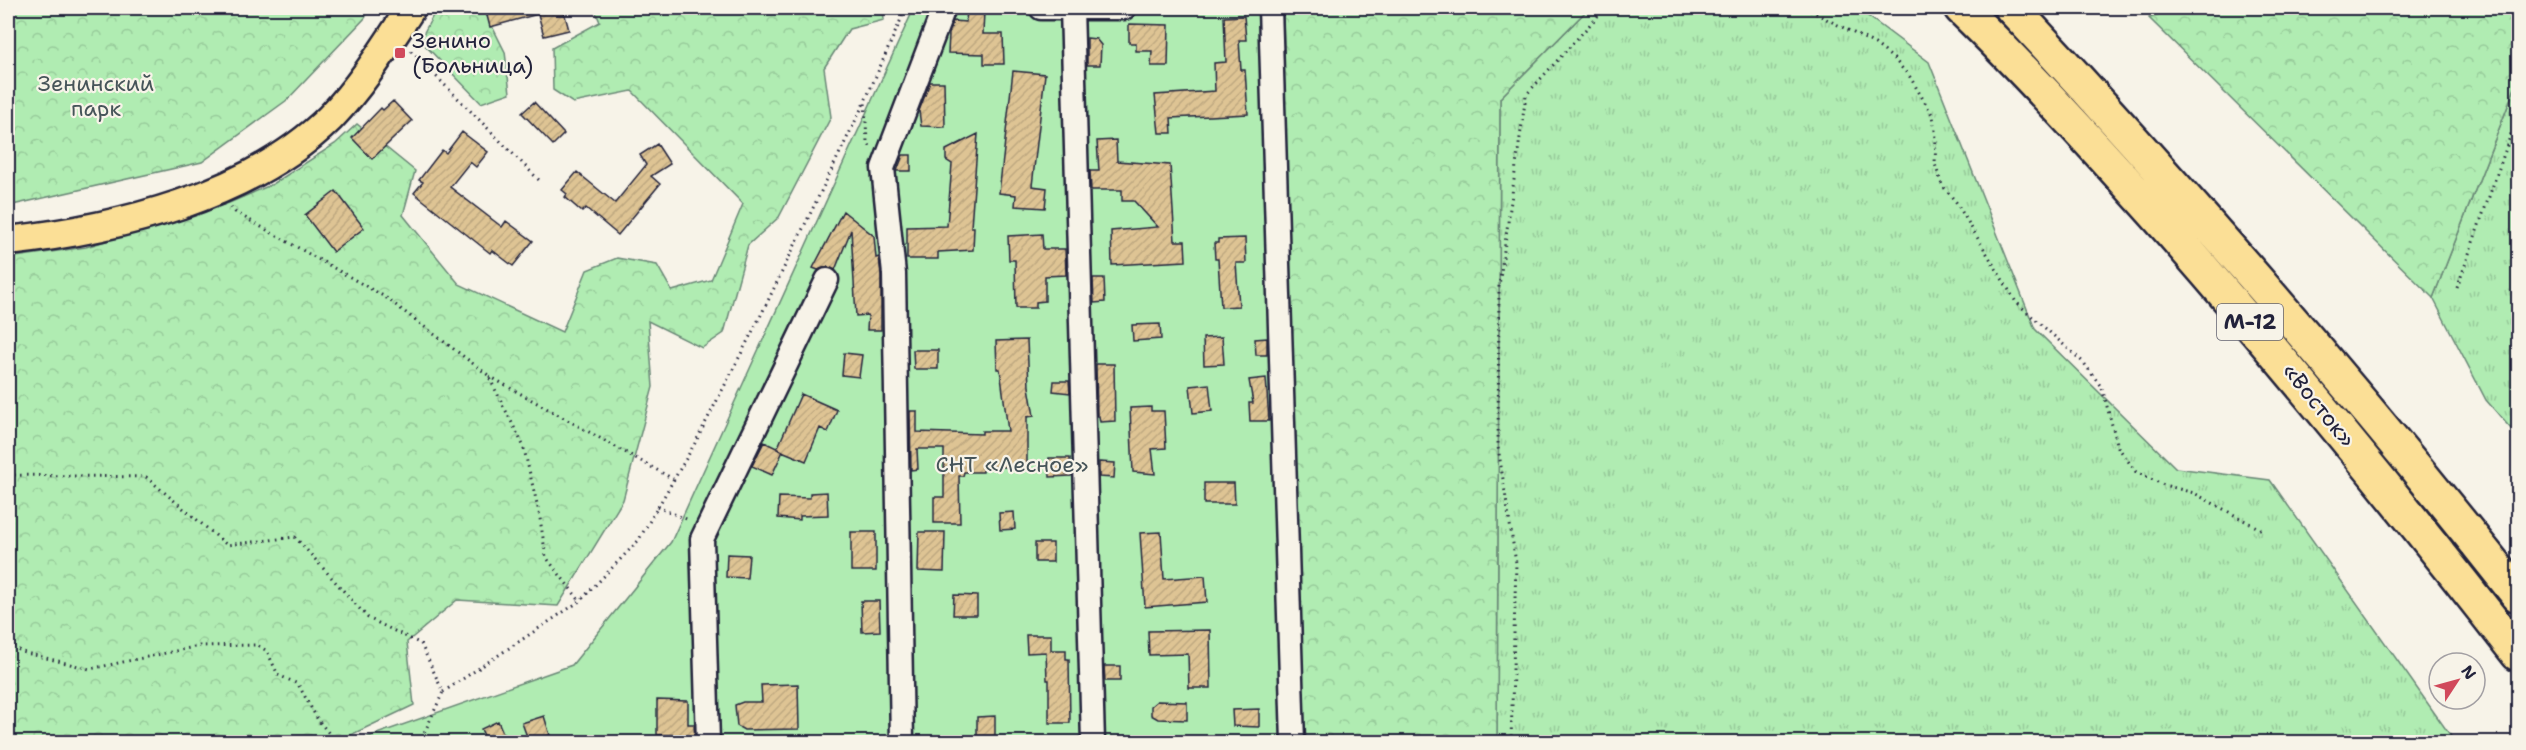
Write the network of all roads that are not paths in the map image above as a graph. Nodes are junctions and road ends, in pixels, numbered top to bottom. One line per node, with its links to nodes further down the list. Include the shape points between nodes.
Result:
1 (411, 8): 9 (main road, via 331,117 309,137 248,178 150,212 71,232)
2 (944, 8): 14 (street, via 883,168 894,274)
3 (1041, 8): 4 (street)
4 (1072, 8): 5 (street); 15 (street)
5 (1124, 8)
6 (1269, 8): 16 (street)
7 (1961, 8): 12 (highway, «Восток» / М-12, via 2080,131 2257,329)
8 (2012, 8): 11 (highway, «Восток» / М-12, via 2136,141 2279,305)
9 (8, 241)
10 (827, 280): 13 (street, via 702,539)
11 (2518, 595)
12 (2518, 654)
13 (708, 742)
14 (902, 742)
15 (1093, 742)
16 (1293, 742)

